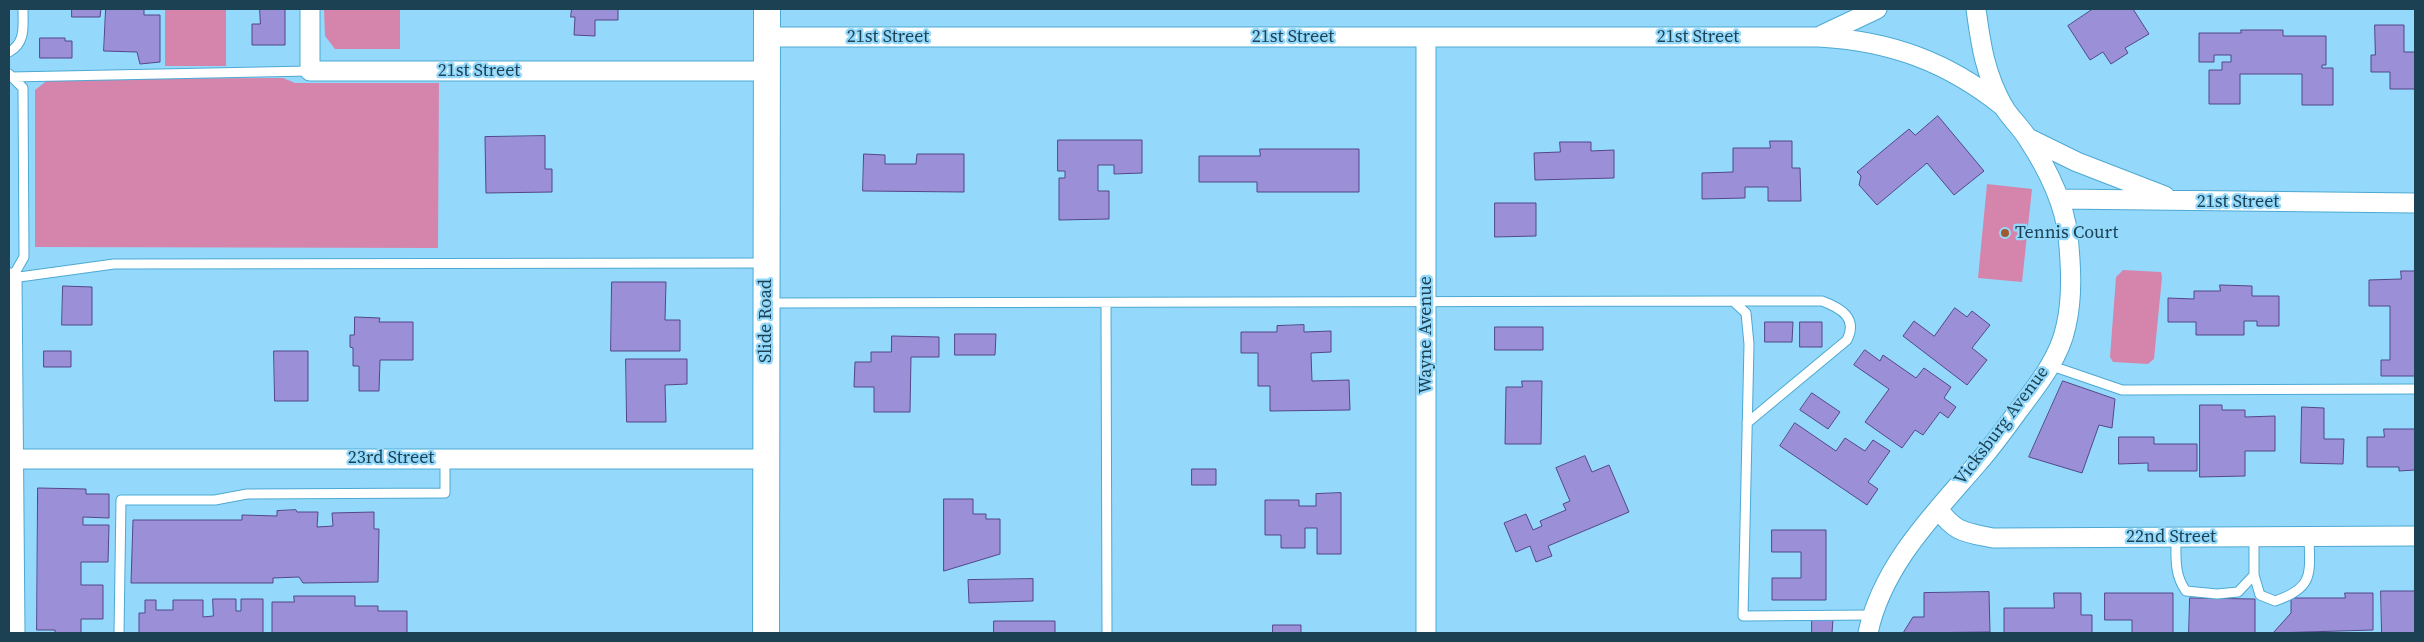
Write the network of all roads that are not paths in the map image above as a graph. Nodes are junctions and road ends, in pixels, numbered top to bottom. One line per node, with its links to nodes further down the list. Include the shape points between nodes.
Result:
1 (23, 9): 9 (lane, via 22,39)
2 (310, 9): 10 (street)
3 (767, 9): 6 (main road, Slide Road)
4 (1878, 9): 8 (street, 21st Street)
5 (1976, 9): 13 (street, Vicksburg Avenue, via 1986,71)
6 (767, 37): 7 (street, 21st Street); 11 (main road, Slide Road)
7 (1426, 37): 8 (street, 21st Street); 21 (street, Wayne Avenue)
8 (1819, 37): 13 (street, 21st Street, via 1857,39 1931,62 1977,85)
9 (9, 52)
10 (310, 71): 11 (street, 21st Street); 12 (lane)
11 (767, 71): 18 (main road, Slide Road)
12 (10, 75): 19 (lane, via 23,88 24,247 24,257)
13 (2004, 107): 14 (street, Vicksburg Avenue)
14 (2028, 138): 15 (street, Vicksburg Avenue); 16 (street, via 2077,162)
15 (2060, 199): 16 (street, 21st Street); 24 (street, Vicksburg Avenue, via 2068,233 2069,305 2066,327)
16 (2181, 202): 17 (street, 21st Street)
17 (2415, 203)
18 (767, 263): 19 (lane, via 114,264); 22 (main road, Slide Road)
19 (11, 278): 26 (street)
20 (1733, 301): 21 (lane); 27 (lane, via 1746,313 1749,344); 27 (lane, via 1822,301 1847,314 1851,322 1847,340)
21 (1426, 302): 23 (lane); 43 (street, Wayne Avenue)
22 (766, 303): 23 (lane); 29 (main road, Slide Road)
23 (1106, 303): 42 (lane)
24 (2049, 365): 25 (lane, via 2122,390); 31 (street, Vicksburg Avenue, via 2039,384 1979,462)
25 (2415, 389)
26 (12, 416): 30 (street)
27 (1747, 423): 38 (lane, via 1743,616)
28 (445, 458): 29 (street, 23rd Street); 30 (street, 23rd Street); 40 (lane, via 445,493 247,494 215,500 121,500)
29 (766, 458): 41 (main road, Slide Road)
30 (15, 459): 36 (street)
31 (1938, 509): 33 (street, 22nd Street, via 1951,526 1992,538); 38 (street, Vicksburg Avenue, via 1916,534)
32 (2415, 536): 35 (street, 22nd Street)
33 (2176, 537): 34 (street, 22nd Street); 37 (lane, via 2179,582 2186,591 2238,592)
34 (2254, 537): 35 (street, 22nd Street); 37 (lane)
35 (2310, 537): 37 (lane, via 2309,572 2299,592 2275,602 2267,599 2260,595)
36 (12, 547): 39 (street)
37 (2254, 575)
38 (1872, 615): 44 (street, Vicksburg Avenue)
39 (15, 633)
40 (119, 633)
41 (766, 633)
42 (1107, 633)
43 (1426, 633)
44 (1868, 633)

